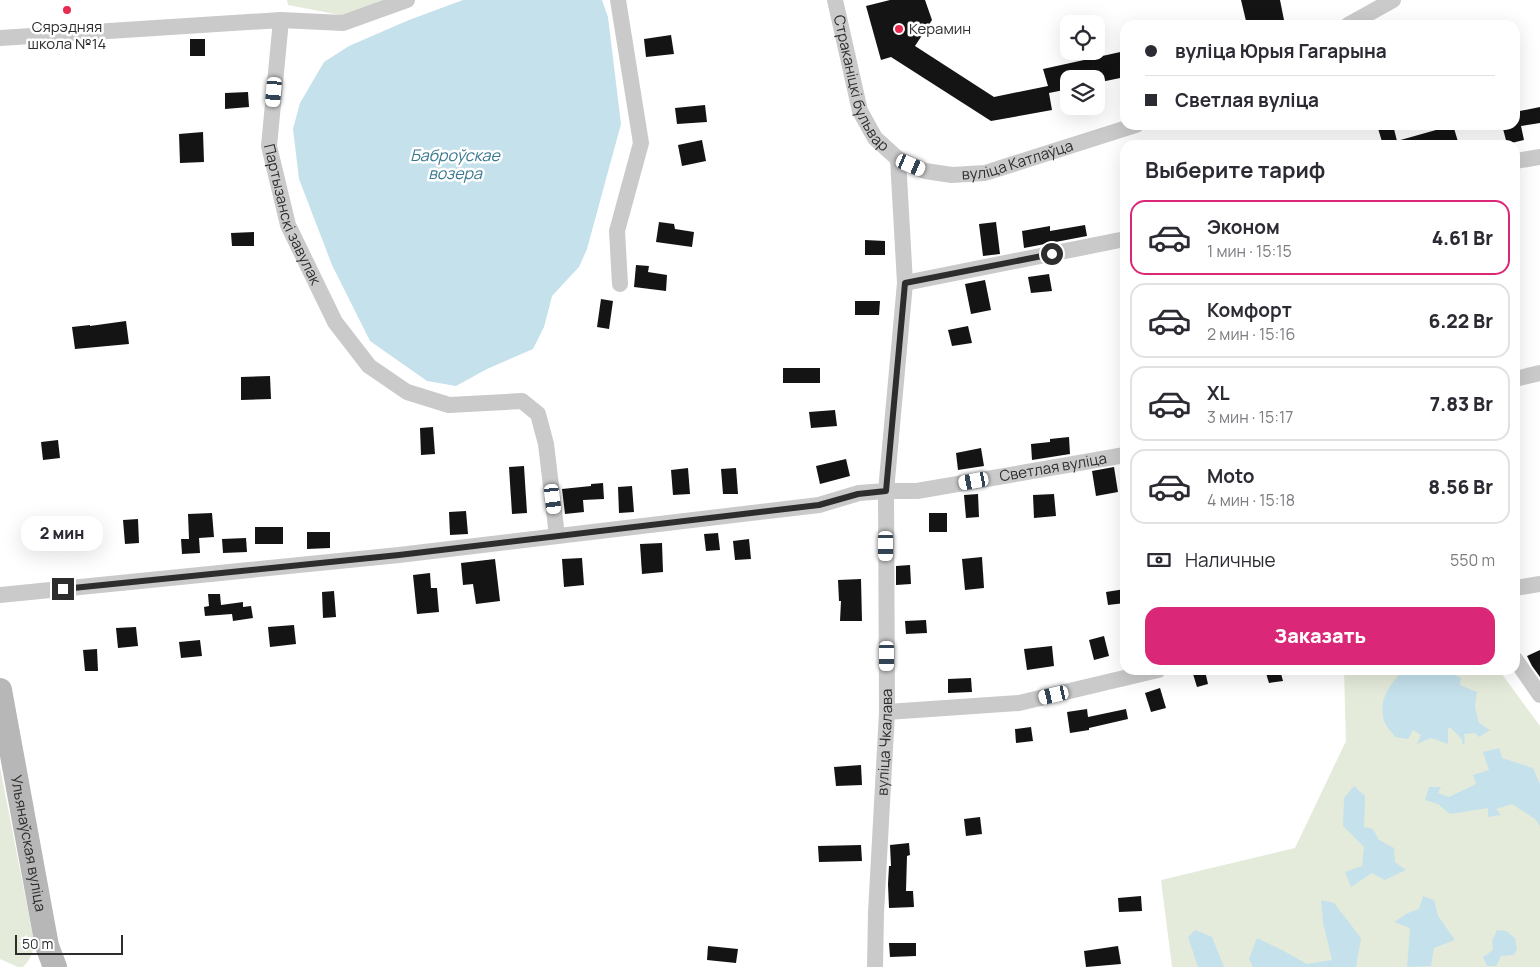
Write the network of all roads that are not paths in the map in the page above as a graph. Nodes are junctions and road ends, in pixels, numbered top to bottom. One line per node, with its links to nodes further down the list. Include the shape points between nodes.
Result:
1 (407, 0): 5 (street, via 343,23)
2 (618, 0): 14 (street, via 640,142 617,231)
3 (835, 0): 10 (street, Страканіцкі бульвар, via 860,112 875,138)
4 (1393, 0): 6 (street)
5 (280, 20): 7 (street); 19 (street, Партызанскі завулак, via 269,146 288,225 335,322 369,366 407,392 449,405 522,401 538,414 546,444)
6 (1357, 20)
7 (0, 38)
8 (1120, 130): 10 (street, вуліца Катлаўца, via 986,173 952,175 925,171)
9 (1540, 157): 11 (street)
10 (898, 159): 13 (street, вуліца Чкалава)
11 (1520, 160)
12 (1120, 240): 13 (street)
13 (905, 283): 18 (street, вуліца Чкалава)
14 (620, 284)
15 (1540, 373): 16 (street)
16 (1520, 378)
17 (1120, 456): 18 (street, Светлая вуліца, via 917,491)
18 (886, 491): 19 (street, Светлая вуліца, via 858,494 819,505); 27 (street, вуліца Чкалава)
19 (557, 536): 22 (street, Светлая вуліца)
20 (1540, 584): 21 (street)
21 (1520, 587)
22 (0, 595)
23 (1520, 666): 26 (street)
24 (1137, 675): 27 (street, via 1019,703)
25 (0, 690): 28 (main road, Ульянаўская вуліца)
26 (1540, 694)
27 (887, 712): 30 (street, вуліца Чкалава)
28 (49, 960): 29 (main road)
29 (35, 967)
30 (875, 967)

